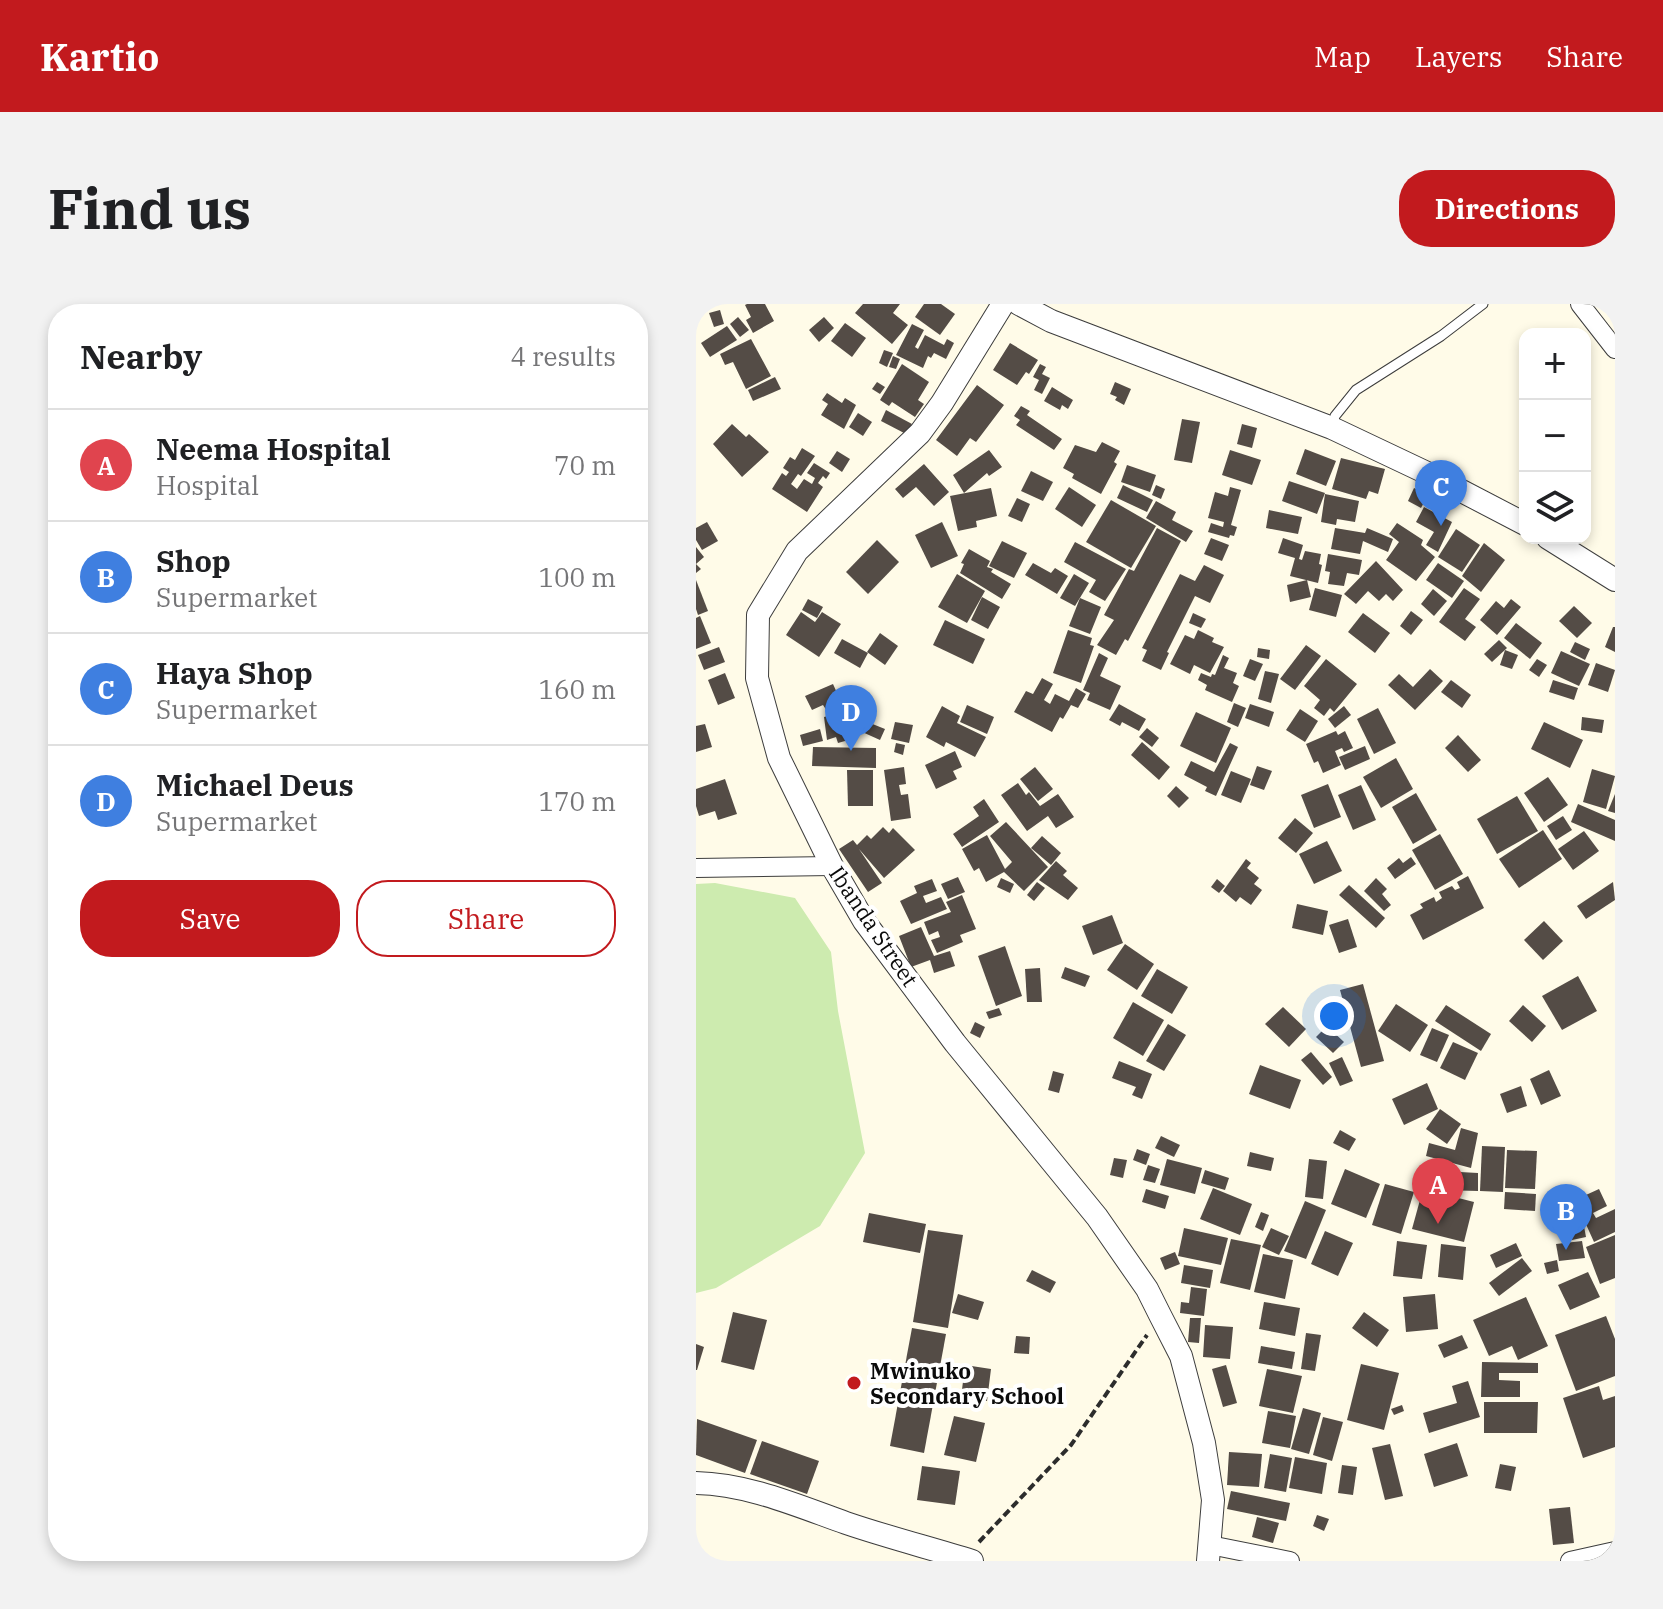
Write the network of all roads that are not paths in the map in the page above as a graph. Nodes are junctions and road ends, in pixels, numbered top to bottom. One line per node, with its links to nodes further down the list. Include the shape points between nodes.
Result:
1 (1003, 304): 10 (street, Ibanda Street, via 920,433 797,551 758,615 757,678 779,758)
2 (1019, 304): 6 (street, via 1051,321)
3 (1483, 304): 6 (lane, via 1356,390)
4 (1580, 304): 5 (street)
5 (1615, 349)
6 (1332, 428): 7 (street)
7 (1519, 521)
8 (1558, 544): 9 (street)
9 (1615, 580)
10 (832, 866): 11 (street); 14 (street, Ibanda Street, via 864,921 1097,1217 1147,1289 1181,1356 1204,1443 1213,1500)
11 (696, 868)
12 (696, 1483): 15 (street, via 768,1495)
13 (1615, 1551): 17 (street)
14 (1209, 1553): 16 (street)
15 (968, 1560)
16 (1290, 1561)
17 (1570, 1561)

